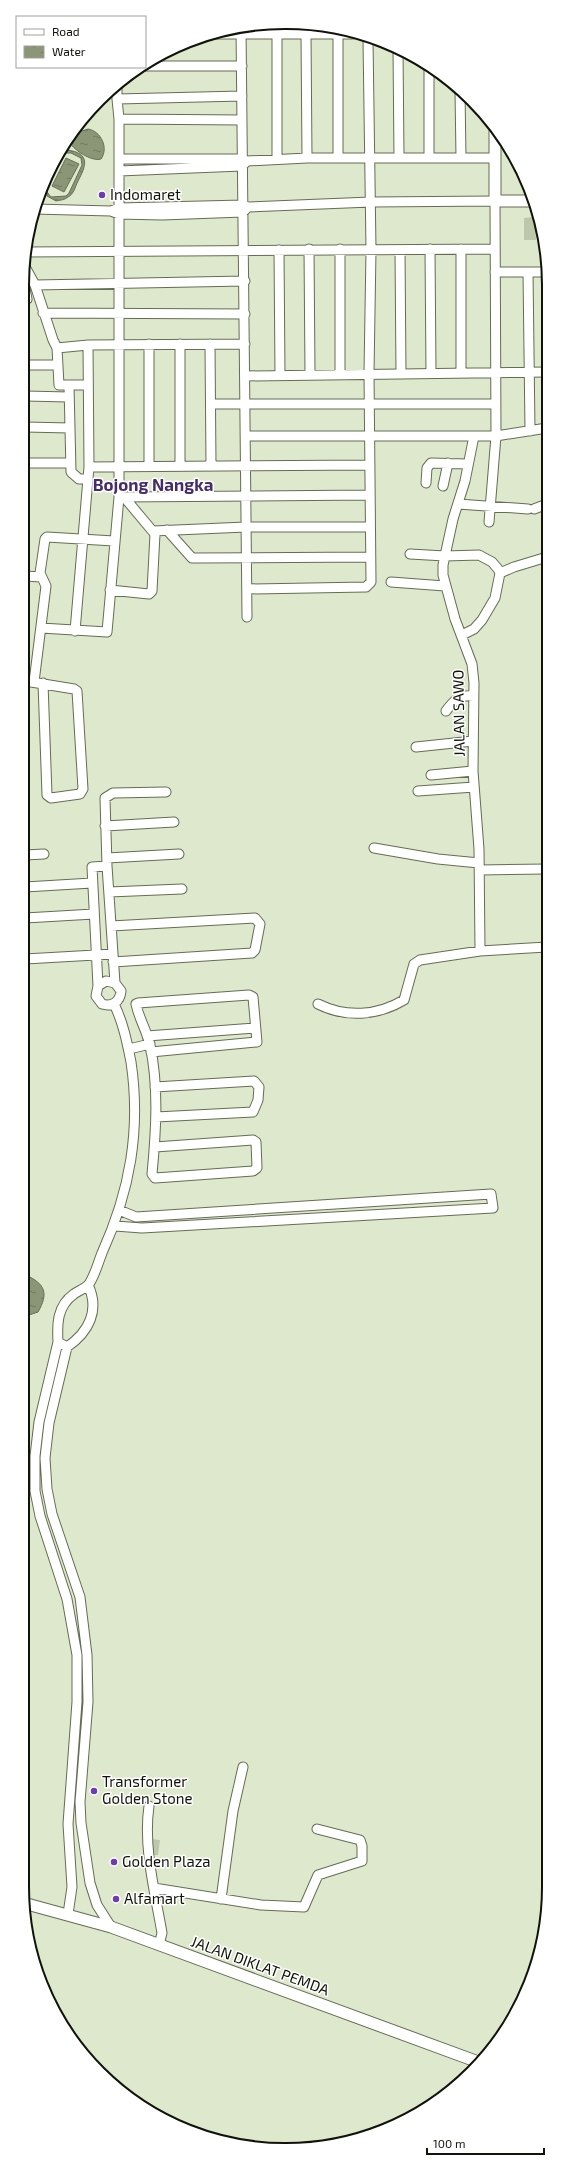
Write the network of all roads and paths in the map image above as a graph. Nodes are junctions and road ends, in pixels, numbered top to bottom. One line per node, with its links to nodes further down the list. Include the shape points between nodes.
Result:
1 (248, 32): 3 (street)
2 (241, 33): 10 (street)
3 (277, 34): 4 (street); 26 (street)
4 (306, 34): 5 (street); 19 (street)
5 (336, 34)
6 (338, 34): 20 (street)
7 (368, 43): 27 (street)
8 (398, 55): 21 (street)
9 (152, 66): 10 (street)
10 (242, 66): 13 (street)
11 (429, 73): 22 (street)
12 (117, 92): 15 (street)
13 (242, 96): 15 (street); 17 (street)
14 (460, 98): 23 (street)
15 (117, 99): 16 (street)
16 (119, 119): 17 (street); 25 (street)
17 (242, 120): 28 (street)
18 (495, 137): 24 (street)
19 (307, 158): 20 (street); 26 (street)
20 (338, 158): 27 (street)
21 (399, 158): 22 (street); 27 (street)
22 (429, 158): 23 (street)
23 (461, 158): 24 (street)
24 (495, 158): 30 (street)
25 (119, 159): 28 (street); 29 (street)
26 (277, 159): 28 (street)
27 (370, 159): 32 (street)
28 (244, 162): 29 (street); 33 (street)
29 (120, 171): 35 (street)
30 (495, 201): 31 (street); 32 (street); 40 (street)
31 (527, 201)
32 (371, 202): 33 (street); 43 (street)
33 (245, 208): 35 (street); 41 (street)
34 (41, 209): 35 (street)
35 (116, 211): 46 (street)
36 (309, 249): 37 (street); 42 (street); 73 (street)
37 (340, 249): 43 (street); 74 (street)
38 (430, 249): 39 (street); 44 (street); 70 (street)
39 (461, 249): 40 (street); 71 (street)
40 (495, 249): 47 (street)
41 (244, 250): 42 (street); 46 (street); 51 (street)
42 (279, 250): 77 (street)
43 (371, 250): 44 (street); 75 (street)
44 (400, 250): 76 (street)
45 (31, 252): 46 (street)
46 (120, 252): 52 (street)
47 (495, 272): 48 (street); 72 (street)
48 (528, 272): 49 (street); 68 (street)
49 (541, 272)
50 (30, 275): 53 (street)
51 (245, 281): 52 (street); 58 (street)
52 (119, 283): 53 (street); 56 (street)
53 (35, 285): 54 (street)
54 (38, 295): 55 (street); 57 (street)
55 (29, 298)
56 (119, 312): 57 (street); 58 (street); 64 (street)
57 (44, 313): 65 (street)
58 (245, 314): 62 (street)
59 (149, 344): 60 (street); 64 (street); 101 (street)
60 (180, 344): 61 (street); 102 (street)
61 (210, 344): 62 (street); 84 (street)
62 (245, 344): 78 (street)
63 (88, 345): 64 (street); 65 (street); 80 (street)
64 (118, 345): 100 (street)
65 (57, 348): 67 (street)
66 (29, 365): 67 (street)
67 (58, 365): 79 (street, via 59,385)
68 (528, 372): 69 (street); 72 (street); 90 (street)
69 (542, 372)
70 (432, 373): 71 (street); 76 (street)
71 (461, 373): 72 (street)
72 (495, 373): 85 (street)
73 (310, 374): 74 (street); 77 (street)
74 (340, 374): 75 (street)
75 (370, 374): 76 (street); 83 (street)
76 (401, 374)
77 (280, 375): 78 (street)
78 (245, 376): 86 (street)
79 (68, 385): 80 (street); 82 (street)
80 (87, 385): 105 (street)
81 (29, 396): 82 (street)
82 (69, 397): 88 (street)
83 (370, 403): 85 (street); 86 (street); 91 (street)
84 (211, 404): 86 (street); 103 (street)
85 (496, 404): 94 (street)
86 (246, 405): 92 (street)
87 (29, 427): 88 (street)
88 (70, 428): 96 (street)
89 (542, 429): 90 (street)
90 (530, 431): 94 (street)
91 (370, 435): 92 (street); 93 (street); 99 (street)
92 (246, 436): 104 (street)
93 (474, 436): 94 (street); 98 (street, JALAN SAWO)
94 (496, 436): 114 (street)
95 (29, 463): 96 (street)
96 (70, 463): 106 (street, via 71,472 75,477)
97 (448, 463): 98 (street); 107 (street, via 431,463 427,468); 108 (street)
98 (468, 464): 112 (street, JALAN SAWO)
99 (370, 465): 104 (street); 109 (street)
100 (119, 466): 101 (street); 105 (street); 110 (street)
101 (149, 466): 102 (street)
102 (180, 466): 103 (street)
103 (211, 466): 104 (street)
104 (246, 466): 111 (street)
105 (89, 467): 106 (street)
106 (88, 479): 120 (street)
107 (426, 484)
108 (443, 486)
109 (370, 495): 111 (street); 117 (street)
110 (122, 497): 111 (street); 119 (street); 121 (street)
111 (246, 497): 116 (street)
112 (458, 504): 114 (street); 123 (street, JALAN SAWO)
113 (542, 506): 114 (street, via 531,509)
114 (489, 507): 115 (street)
115 (489, 522)
116 (246, 527): 117 (street); 118 (street); 125 (street)
117 (370, 527): 124 (street)
118 (167, 530): 119 (street); 125 (street, via 192,558)
119 (153, 531): 133 (street, via 155,534 151,594)
120 (83, 539): 121 (street); 129 (street, via 47,536 40,569); 136 (street)
121 (114, 541): 133 (street)
122 (410, 554): 123 (street)
123 (446, 556): 127 (street, via 479,555 492,562); 131 (street, JALAN SAWO, via 443,565)
124 (370, 557): 125 (street); 132 (street, via 371,582 366,587)
125 (247, 558): 132 (street)
126 (542, 559): 127 (street)
127 (500, 573): 137 (street, via 495,598 482,620 474,629)
128 (29, 576): 129 (street)
129 (41, 577): 135 (street, via 46,586)
130 (391, 582): 131 (street)
131 (445, 586): 137 (street, JALAN SAWO)
132 (247, 589): 134 (street)
133 (110, 590): 136 (street, via 106,633)
134 (247, 617)
135 (41, 628): 136 (street); 138 (street)
136 (75, 631)
137 (462, 635): 139 (street, JALAN SAWO, via 472,664)
138 (34, 682): 138 (street, via 77,691 83,789 80,794 51,798 47,795)
139 (474, 696): 140 (street, via 456,699); 141 (street, JALAN SAWO)
140 (446, 711)
141 (474, 741): 142 (street); 143 (street, JALAN SAWO)
142 (416, 747)
143 (474, 771): 144 (street); 145 (street, JALAN SAWO)
144 (431, 775)
145 (474, 787): 146 (street); 155 (street, JALAN SAWO)
146 (418, 791)
147 (166, 792): 149 (street, via 107,795 103,800)
148 (174, 822): 149 (street)
149 (105, 826): 154 (street)
150 (374, 848): 155 (street)
151 (44, 854): 153 (street)
152 (179, 854): 154 (street)
153 (29, 855)
154 (107, 862): 157 (street, via 91,867); 160 (street)
155 (480, 866): 156 (street); 165 (street, JALAN SAWO)
156 (542, 869)
157 (92, 883): 158 (street); 161 (street)
158 (29, 887)
159 (182, 889): 160 (street)
160 (109, 892): 163 (street)
161 (94, 914): 162 (street); 166 (street)
162 (29, 918)
163 (111, 926): 167 (street); 167 (street, via 254,918 258,919 260,924 256,948 252,952)
164 (542, 947): 165 (street)
165 (480, 951): 172 (street, via 420,960 414,964 404,1000 381,1011 348,1013)
166 (96, 955): 167 (street); 168 (street); 170 (street)
167 (113, 958): 169 (street)
168 (29, 959)
169 (114, 983): 170 (street, via 106,981); 171 (street, via 119,987 121,994)
170 (98, 986): 171 (street, via 96,994 99,1001 106,1005)
171 (114, 1004): 175 (street, via 120,1016)
172 (318, 1004)
173 (254, 1028): 174 (street); 174 (street, via 256,1042 253,1044); 174 (street, via 251,995 138,1003 136,1007)
174 (149, 1044): 175 (street); 176 (street)
175 (128, 1049): 179 (street, via 136,1121 134,1147)
176 (155, 1087): 177 (street); 177 (street, via 254,1081 259,1087 258,1100 253,1112)
177 (156, 1117): 178 (street)
178 (155, 1147): 178 (street, via 253,1140 256,1142 258,1162 253,1171 155,1178 152,1174)
179 (119, 1210): 180 (street); 181 (street)
180 (141, 1216): 182 (street); 182 (street, via 491,1194 493,1208)
181 (115, 1226): 182 (street); 183 (street)
182 (142, 1228)
183 (88, 1285): 184 (street, via 61,1307 57,1324); 185 (street, via 93,1300 90,1324 79,1339)
184 (58, 1342): 185 (street); 192 (street, via 39,1422 35,1484 40,1516 67,1599 77,1655 77,1702 68,1824 72,1887)
185 (67, 1347): 193 (street, via 49,1423 45,1458 47,1489 52,1514 80,1597 87,1655 88,1702 80,1802 90,1883 97,1905)
186 (243, 1767): 190 (street, via 233,1811)
187 (149, 1806): 189 (street, via 148,1837)
188 (317, 1829): 190 (street, via 360,1840 362,1861 318,1876 304,1907 280,1907)
189 (154, 1888): 190 (street); 194 (street, via 162,1933)
190 (221, 1899)
191 (30, 1905): 192 (street, JALAN DIKLAT PEMDA)
192 (68, 1914): 193 (street, JALAN DIKLAT PEMDA)
193 (111, 1927): 194 (street, JALAN DIKLAT PEMDA)
194 (159, 1945): 195 (street, JALAN DIKLAT PEMDA)
195 (474, 2060)

